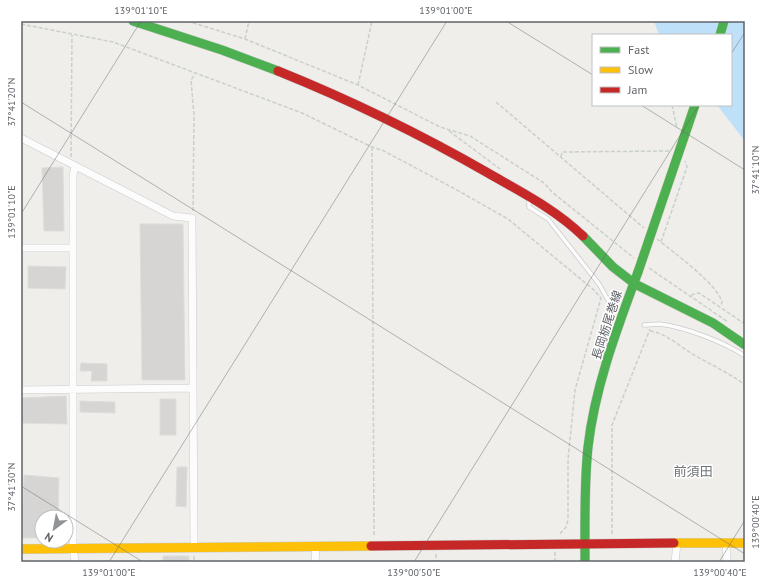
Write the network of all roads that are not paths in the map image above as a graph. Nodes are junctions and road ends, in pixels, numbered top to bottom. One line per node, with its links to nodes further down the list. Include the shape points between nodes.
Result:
1 (132, 21): 7 (street, via 210,45 317,86 428,139)
2 (724, 21): 3 (street)
3 (720, 34)
4 (696, 106): 10 (street, 長岡栃尾巻線, bridge)
5 (21, 138): 6 (street)
6 (75, 167): 9 (street); 15 (street, via 174,216 192,218)
7 (529, 196): 10 (street, via 577,229 605,260); 11 (lane, via 529,207 548,219 599,284)
8 (21, 248): 9 (street)
9 (73, 248): 17 (street)
10 (634, 283): 13 (street, via 656,297 713,323); 22 (street, 長岡栃尾巻線, via 601,384 590,430)
11 (608, 300)
12 (644, 324): 14 (lane, via 677,328)
13 (745, 345)
14 (745, 356)
15 (192, 388): 17 (street); 23 (street)
16 (21, 390): 17 (street)
17 (74, 390): 18 (street)
18 (73, 509)
19 (676, 543): 20 (street); 22 (street); 32 (street)
20 (726, 543): 21 (street); 33 (street)
21 (745, 543)
22 (585, 544): 25 (street); 31 (street, 長岡栃尾巻線)
23 (194, 546): 24 (street); 25 (street)
24 (74, 547)
25 (316, 547): 30 (street)
26 (34, 548): 27 (street)
27 (21, 549)
28 (73, 549): 29 (street)
29 (75, 562)
30 (316, 562)
31 (585, 562)
32 (675, 562)
33 (727, 562)

